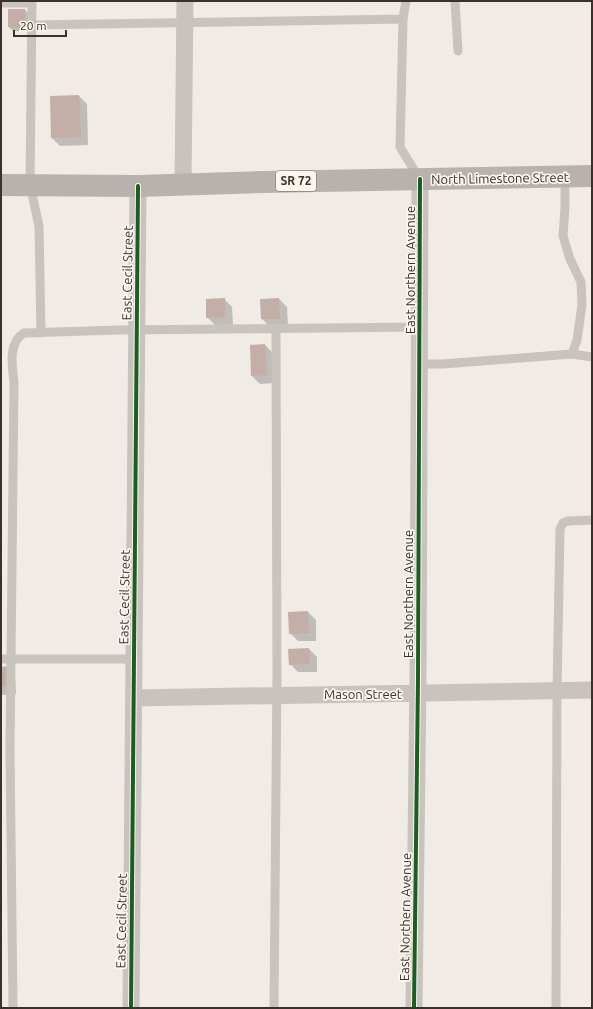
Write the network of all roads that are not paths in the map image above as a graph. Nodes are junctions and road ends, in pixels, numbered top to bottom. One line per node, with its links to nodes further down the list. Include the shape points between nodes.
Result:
1 (185, 1): 7 (street)
2 (406, 1): 6 (lane)
3 (455, 1): 9 (lane)
4 (32, 2): 5 (lane); 8 (lane)
5 (1, 3)
6 (403, 19): 7 (lane); 12 (lane, via 400,147)
7 (184, 24): 8 (lane); 13 (street)
8 (32, 25): 15 (lane)
9 (458, 51)
10 (565, 176): 11 (main road, North Limestone Street / SR 72); 12 (main road, North Limestone Street / SR 72); 21 (lane, via 563,236 581,282 582,297 577,340)
11 (592, 176)
12 (420, 179): 13 (main road, North Limestone Street / SR 72); 17 (street, East Northern Avenue)
13 (183, 184): 16 (main road, North Limestone Street / SR 72)
14 (1, 185): 15 (main road, North Limestone Street / SR 72)
15 (30, 185): 16 (main road, North Limestone Street / SR 72); 20 (lane, via 39,226)
16 (138, 186): 19 (street, East Cecil Street)
17 (419, 327): 18 (lane); 23 (street, East Northern Avenue)
18 (276, 328): 19 (lane); 31 (lane)
19 (137, 330): 20 (lane); 27 (street, East Cecil Street)
20 (41, 333): 26 (lane, via 24,333 20,336 14,346 12,361 14,382)
21 (572, 354): 22 (lane); 23 (lane)
22 (592, 358)
23 (419, 364): 30 (street, East Northern Avenue)
24 (592, 520): 29 (lane, via 568,521 563,523 560,529)
25 (1, 659): 26 (lane)
26 (11, 659): 27 (lane); 33 (lane)
27 (134, 659): 32 (street, East Cecil Street)
28 (592, 690): 29 (street, Mason Street)
29 (557, 691): 30 (street, Mason Street); 37 (lane)
30 (418, 694): 31 (street, Mason Street); 36 (street, East Northern Avenue)
31 (277, 695): 32 (street, Mason Street); 35 (lane)
32 (134, 698): 34 (street, East Cecil Street)
33 (13, 1008)
34 (131, 1008)
35 (274, 1008)
36 (414, 1008)
37 (556, 1008)

